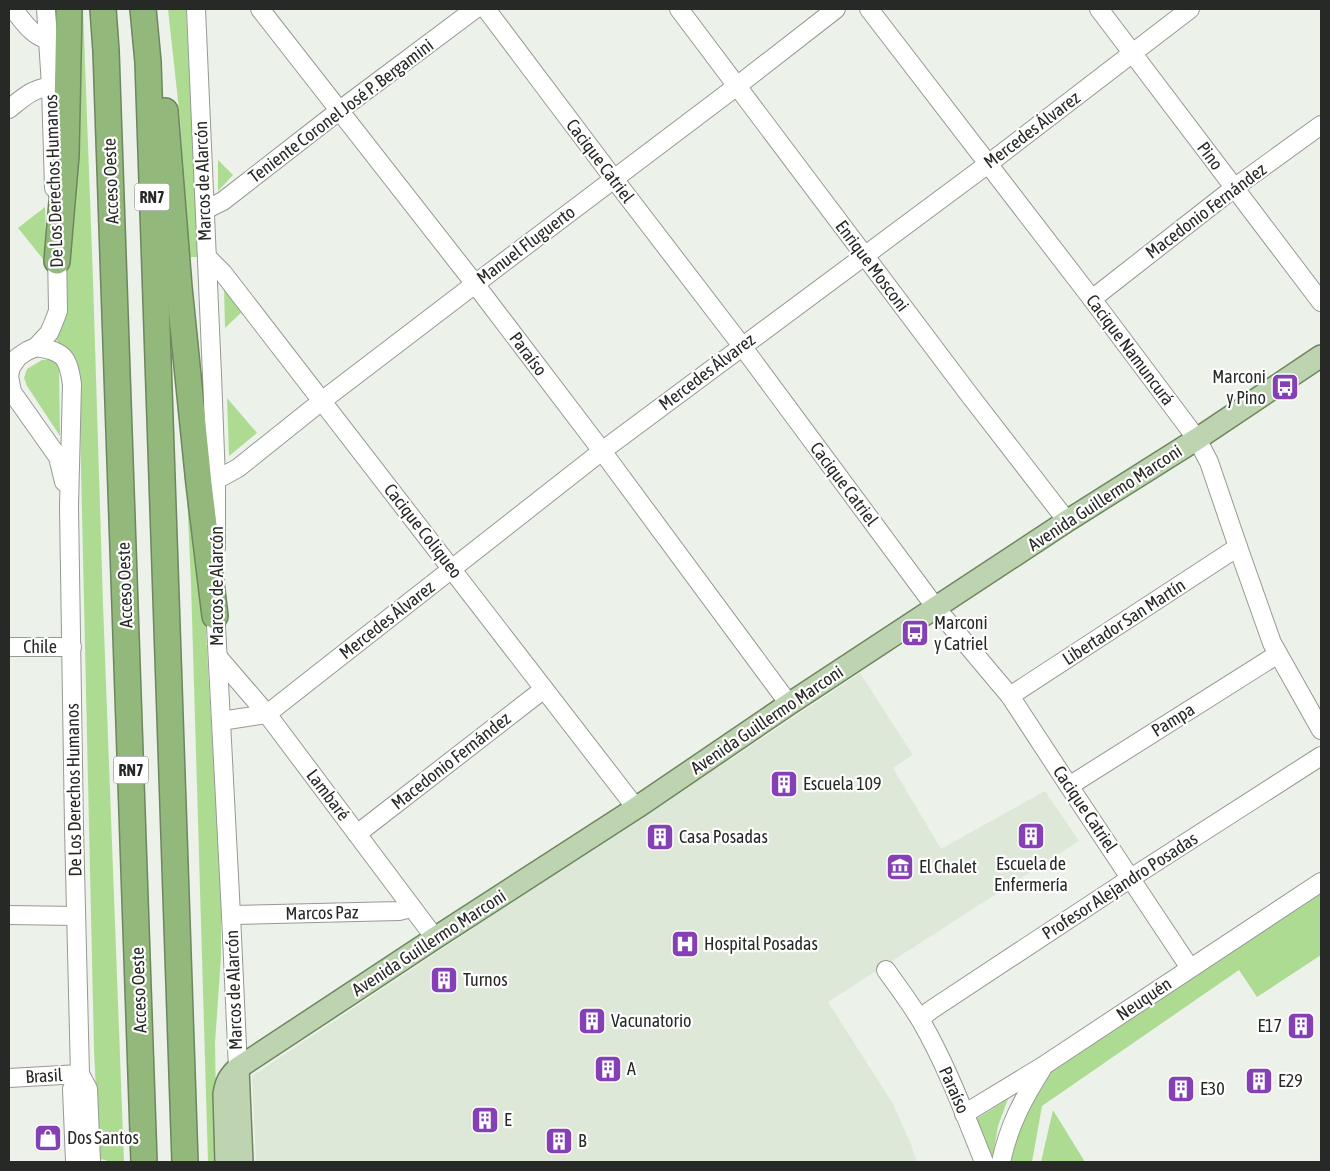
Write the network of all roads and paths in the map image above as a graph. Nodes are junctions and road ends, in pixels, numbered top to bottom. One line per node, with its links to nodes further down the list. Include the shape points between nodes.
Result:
1 (13, 9): 16 (street, via 33,33)
2 (46, 9): 16 (street, De Los Derechos Humanos)
3 (69, 9): 29 (highway, via 66,155)
4 (103, 9): 78 (highway, Acceso Oeste / RN7)
5 (143, 9): 79 (highway, RN7, via 148,72)
6 (152, 9): 46 (highway, via 161,58 199,484)
7 (196, 9): 26 (street, Marcos de Alarcón)
8 (260, 9): 21 (street, Paraíso)
9 (475, 9): 21 (street, Teniente Coronel José P. Bergamini)
10 (486, 9): 24 (street, Cacique Catriel)
11 (679, 9): 19 (street, Enrique Mosconi)
12 (836, 9): 19 (street, Manuel Fluguerto)
13 (869, 9): 23 (street, Cacique Namuncurá)
14 (1098, 9): 17 (street, Pino)
15 (1190, 9): 17 (street, Mercedes Álvarez)
16 (48, 40): 18 (street, De Los Derechos Humanos)
17 (1131, 53): 23 (street, Mercedes Álvarez); 25 (street, Pino)
18 (51, 86): 20 (street, via 30,92); 29 (street, De Los Derechos Humanos)
19 (738, 86): 24 (street, Manuel Fluguerto); 27 (street, Enrique Mosconi)
20 (9, 109)
21 (340, 110): 26 (street, Teniente Coronel José P. Bergamini, via 224,201); 30 (street, Paraíso)
22 (1321, 125): 25 (street, Macedonio Fernández)
23 (988, 164): 27 (street, Mercedes Álvarez); 31 (street, Cacique Namuncurá)
24 (614, 179): 30 (street, Manuel Fluguerto); 33 (street, Cacique Catriel)
25 (1234, 188): 31 (street, Macedonio Fernández); 32 (street, Pino)
26 (205, 210): 28 (street, Marcos de Alarcón)
27 (864, 256): 33 (street, Mercedes Álvarez); 42 (street, Enrique Mosconi)
28 (207, 257): 37 (street, Cacique Coliqueo); 40 (street, Marcos de Alarcón)
29 (57, 261): 34 (street, De Los Derechos Humanos, via 58,311 49,333)
30 (475, 284): 37 (street, Manuel Fluguerto); 39 (street, Paraíso)
31 (1092, 299): 38 (street, Cacique Namuncurá)
32 (1321, 302)
33 (742, 346): 39 (street, Mercedes Álvarez); 45 (street, Cacique Catriel)
34 (36, 347): 36 (street, De Los Derechos Humanos, via 18,357 11,366); 41 (street, De Los Derechos Humanos, via 52,349 61,355 71,374)
35 (1319, 363): 38 (main road, Avenida Guillermo Marconi)
36 (9, 381): 41 (street, De Los Derechos Humanos, via 19,403 58,457)
37 (323, 400): 40 (street, Manuel Fluguerto, via 238,468); 44 (street, Cacique Coliqueo)
38 (1197, 439): 42 (main road, Avenida Guillermo Marconi); 43 (street, Cacique Namuncurá, via 1209,462)
39 (602, 451): 44 (street, Mercedes Álvarez); 53 (street, Paraíso)
40 (216, 480): 46 (street, Marcos de Alarcón)
41 (69, 507): 48 (street, De Los Derechos Humanos)
42 (1067, 521): 45 (main road, Avenida Guillermo Marconi)
43 (1238, 548): 49 (street, Cacique Namuncurá); 52 (street, Libertador San Martín)
44 (453, 569): 51 (street, Cacique Coliqueo); 54 (street, Mercedes Álvarez)
45 (936, 608): 52 (street, Cacique Catriel); 53 (main road, Avenida Guillermo Marconi)
46 (215, 616): 50 (street, Marcos de Alarcón)
47 (9, 647): 48 (street, Chile)
48 (72, 647): 66 (street, De Los Derechos Humanos)
49 (1278, 654): 56 (street, Cacique Namuncurá); 58 (street, Pampa)
50 (218, 657): 54 (street, Lambaré); 55 (street, Marcos de Alarcón)
51 (544, 689): 59 (street, Cacique Coliqueo); 60 (street, Macedonio Fernández)
52 (1010, 696): 58 (street, Cacique Catriel)
53 (789, 704): 59 (main road, Avenida Guillermo Marconi)
54 (267, 714): 55 (street, Mercedes Álvarez); 60 (street, Lambaré)
55 (221, 722): 65 (street, Marcos de Alarcón)
56 (1321, 730)
57 (1321, 756): 61 (street, Profesor Alejandro Posadas)
58 (1069, 786): 61 (street, Cacique Catriel)
59 (636, 808): 67 (main road, Avenida Guillermo Marconi)
60 (357, 834): 63 (street, Lambaré)
61 (1131, 878): 68 (street, Cacique Catriel); 70 (street, Profesor Alejandro Posadas)
62 (1321, 882): 68 (street, Neuquén)
63 (411, 908): 65 (street, Marcos Paz); 67 (street, Lambaré)
64 (9, 915): 66 (street)
65 (231, 915): 72 (street, Marcos de Alarcón)
66 (76, 916): 73 (street, De Los Derechos Humanos)
67 (435, 938): 72 (main road, Avenida Guillermo Marconi)
68 (1190, 968): 71 (street, Neuquén)
69 (886, 970): 70 (street, Paraíso)
70 (920, 1019): 75 (street, Paraíso)
71 (1043, 1066): 75 (street, Neuquén); 83 (street, via 1012,1125)
72 (238, 1068): 80 (main road, Avenida Guillermo Marconi, via 230,1075 224,1094); 81 (main road, Marcos de Alarcón)
73 (80, 1074): 74 (street, Brasil); 76 (street, De Los Derechos Humanos, via 72,1089); 77 (street, De Los Derechos Humanos, via 88,1089)
74 (9, 1078)
75 (964, 1114): 82 (street, Paraíso)
76 (75, 1162)
77 (92, 1162)
78 (144, 1162)
79 (185, 1162)
80 (226, 1162)
81 (242, 1162)
82 (984, 1162)
83 (1001, 1162)

